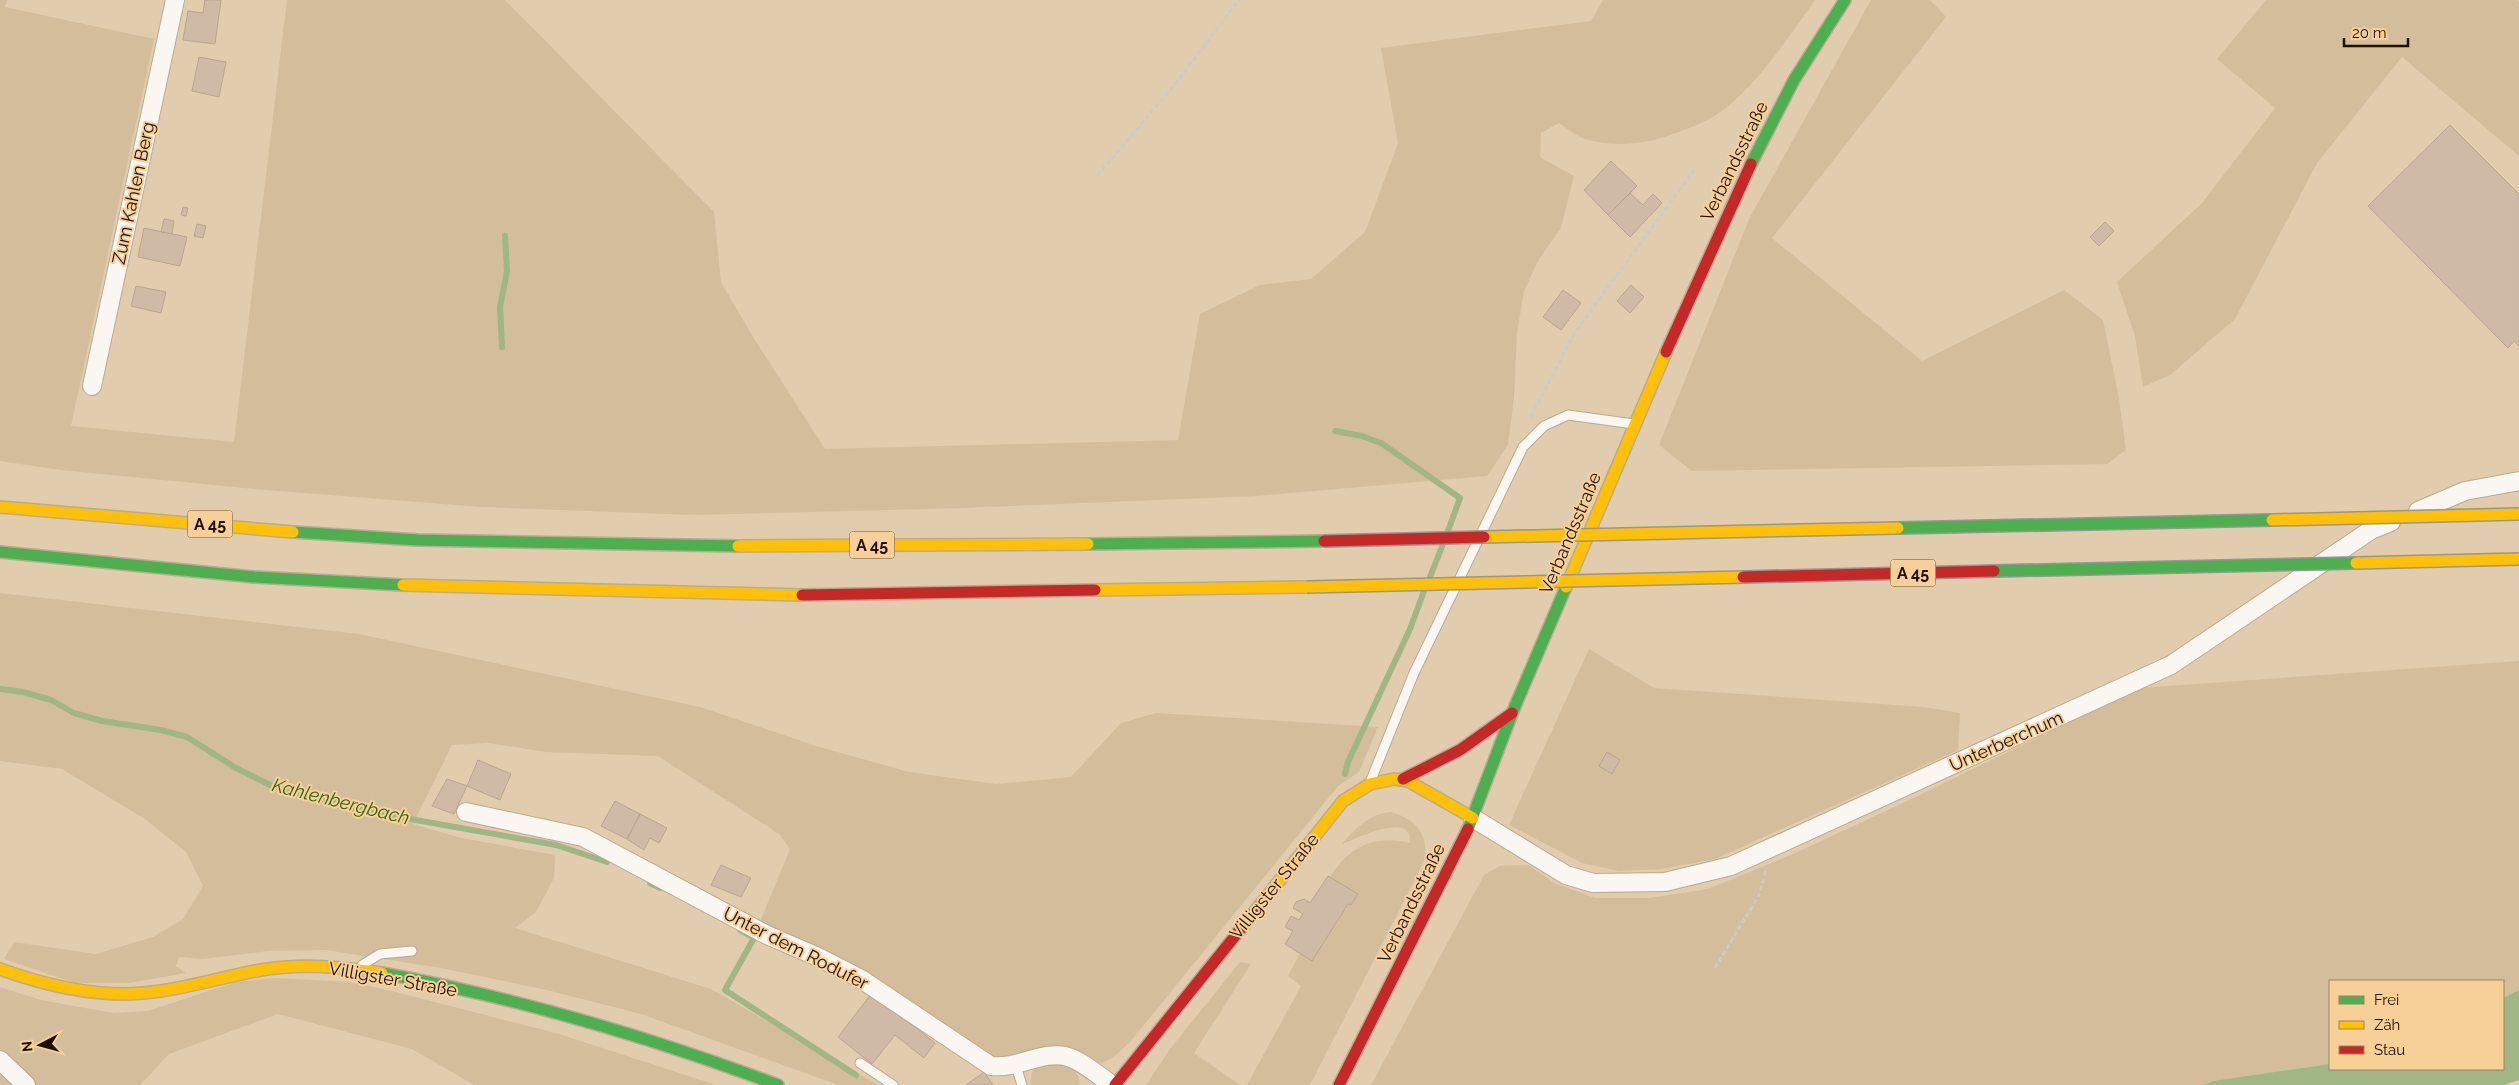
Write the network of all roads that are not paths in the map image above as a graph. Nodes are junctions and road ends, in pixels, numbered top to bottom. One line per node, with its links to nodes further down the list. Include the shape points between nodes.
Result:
1 (175, 0): 3 (street, Zum Kahlen Berg)
2 (1846, 0): 4 (main road, Verbandsstraße, via 1794,80 1740,186)
3 (92, 386)
4 (1635, 424): 10 (main road, Verbandsstraße); 12 (lane, via 1568,414 1544,426 1522,447 1414,673)
5 (2519, 481): 14 (street, Unterberchum, via 2465,492 2371,530 2171,666 1731,866 1666,882 1593,883 1566,874)
6 (0, 507): 7 (main road, A 45, bridge, via 420,540 780,546 1324,542)
7 (2519, 514)
8 (0, 552): 9 (main road, A 45, bridge, via 264,578 386,585 810,595)
9 (2519, 559)
10 (1513, 711): 11 (main road, Villigster Straße, via 1465,750); 14 (main road, Verbandsstraße)
11 (1403, 779): 12 (main road, Villigster Straße); 14 (main road)
12 (1369, 784): 25 (main road, Villigster Straße, via 1343,801)
13 (466, 812): 20 (street, Unter dem Rodufer, via 582,837 767,935 861,979 991,1066)
14 (1473, 818): 26 (main road, Verbandsstraße)
15 (412, 950): 17 (lane, via 380,954)
16 (0, 969): 17 (main road, Villigster Straße, via 63,989 134,994 285,966)
17 (355, 969): 22 (main road, Villigster Straße, via 422,981 645,1038)
18 (0, 1060): 21 (street)
19 (860, 1064): 23 (lane)
20 (1016, 1066): 24 (lane); 25 (street, Unter dem Rodufer, via 1044,1057 1065,1056)
21 (26, 1085)
22 (778, 1085)
23 (893, 1085)
24 (1022, 1085)
25 (1114, 1085)
26 (1339, 1085)

